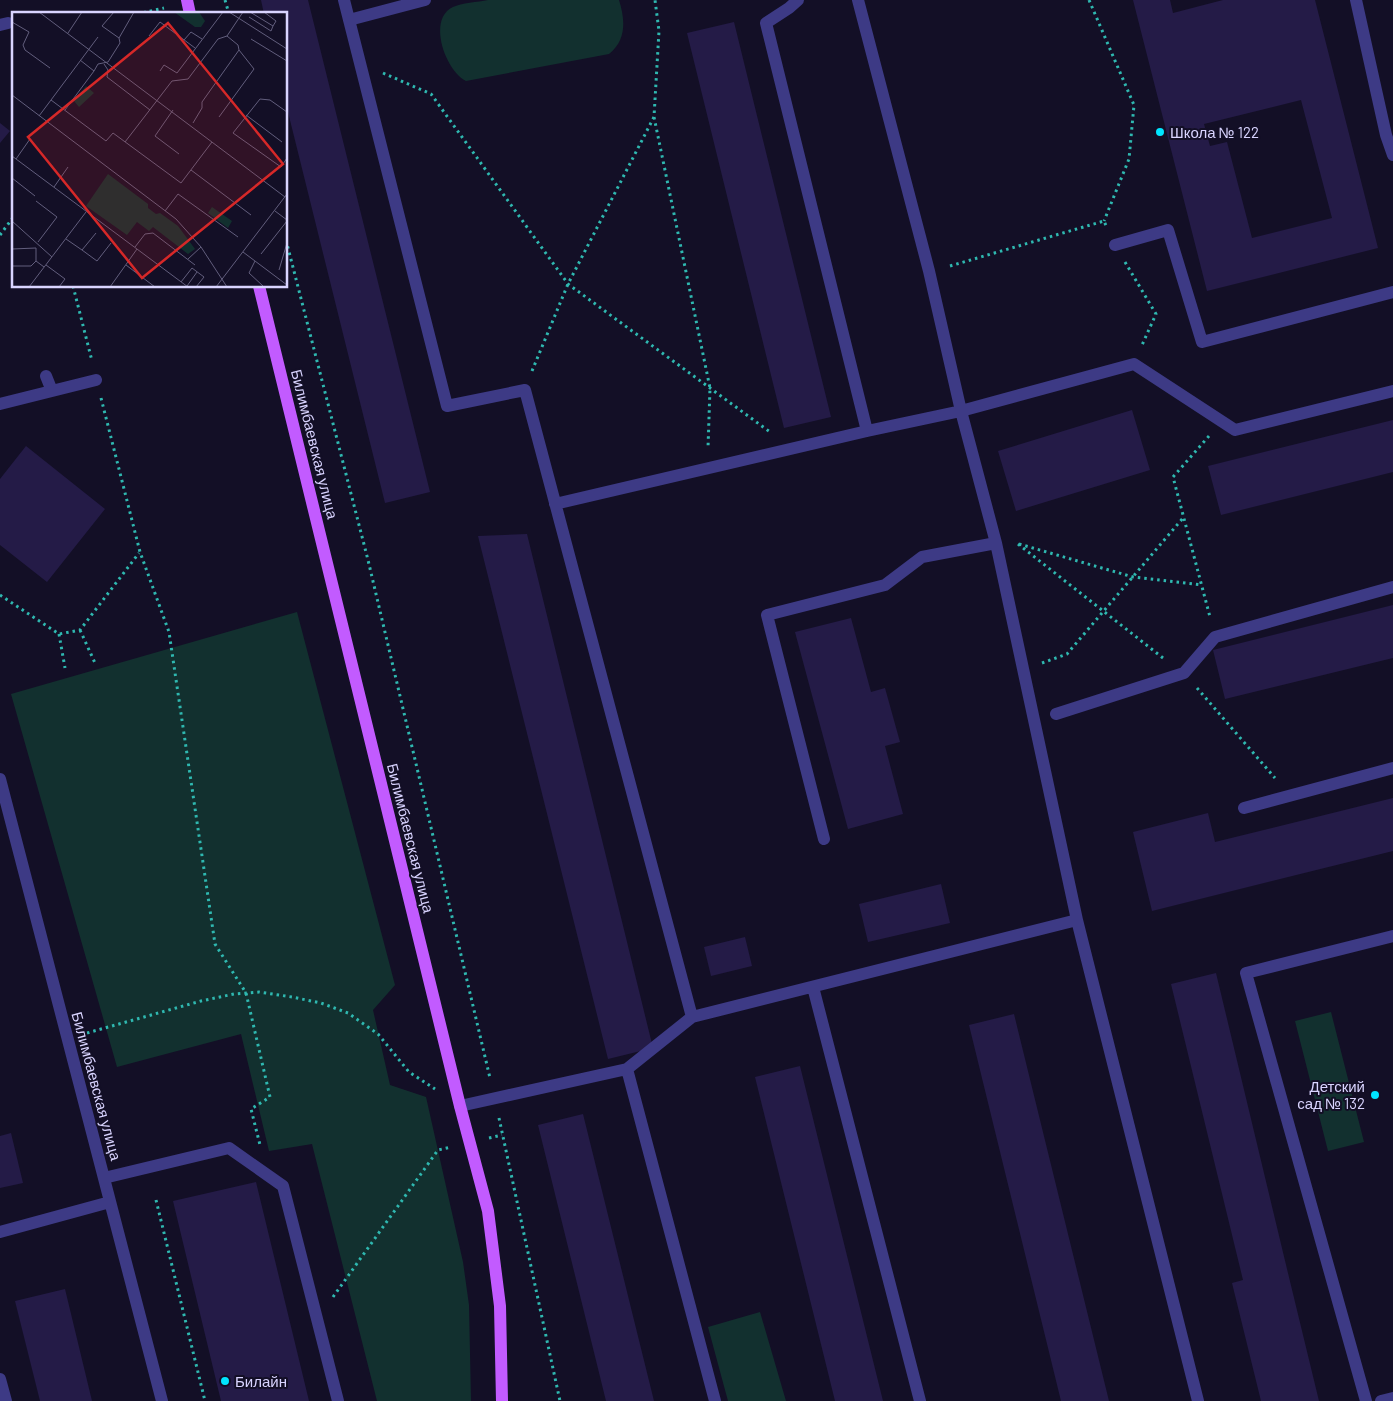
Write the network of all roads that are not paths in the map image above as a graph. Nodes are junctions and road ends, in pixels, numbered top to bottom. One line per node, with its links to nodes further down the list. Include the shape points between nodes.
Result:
1 (344, 0): 6 (street)
2 (425, 0): 6 (street)
3 (798, 0): 17 (street, via 766,23)
4 (858, 0): 16 (street, via 929,272)
5 (1356, 0): 7 (street)
6 (349, 20): 18 (street, via 447,406 525,390)
7 (1393, 155)
8 (1115, 245): 10 (street, via 1168,230 1202,342)
9 (260, 288): 31 (main road, Билимбаевская улица)
10 (1393, 292)
11 (46, 376): 13 (street)
12 (96, 380): 13 (street)
13 (52, 391): 15 (street)
14 (1393, 391): 16 (street, via 1235,430 1134,364)
15 (0, 404)
16 (961, 411): 17 (street); 19 (street)
17 (867, 431): 18 (street)
18 (555, 504): 29 (street)
19 (996, 543): 25 (street, via 922,557 885,585 767,615); 26 (street)
20 (1393, 587): 21 (street, via 1215,637 1184,674)
21 (1056, 714)
22 (1393, 768): 24 (street)
23 (0, 779): 32 (street, Билимбаевская улица)
24 (1244, 808)
25 (824, 839)
26 (1078, 920): 28 (street); 43 (street)
27 (1393, 936): 44 (street, via 1246,973)
28 (813, 987): 29 (street); 42 (street)
29 (692, 1017): 30 (street)
30 (627, 1069): 31 (street); 41 (street)
31 (460, 1106): 40 (main road, Билимбаевская улица, via 488,1211 499,1296)
32 (104, 1178): 33 (street, Билимбаевская улица); 39 (street, via 229,1148 283,1186)
33 (110, 1202): 34 (street); 38 (street, Билимбаевская улица)
34 (0, 1232)
35 (0, 1379): 37 (street)
36 (1393, 1398): 45 (street)
37 (6, 1401)
38 (162, 1401)
39 (338, 1401)
40 (502, 1401)
41 (715, 1401)
42 (920, 1401)
43 (1198, 1401)
44 (1366, 1401)
45 (1380, 1401)

